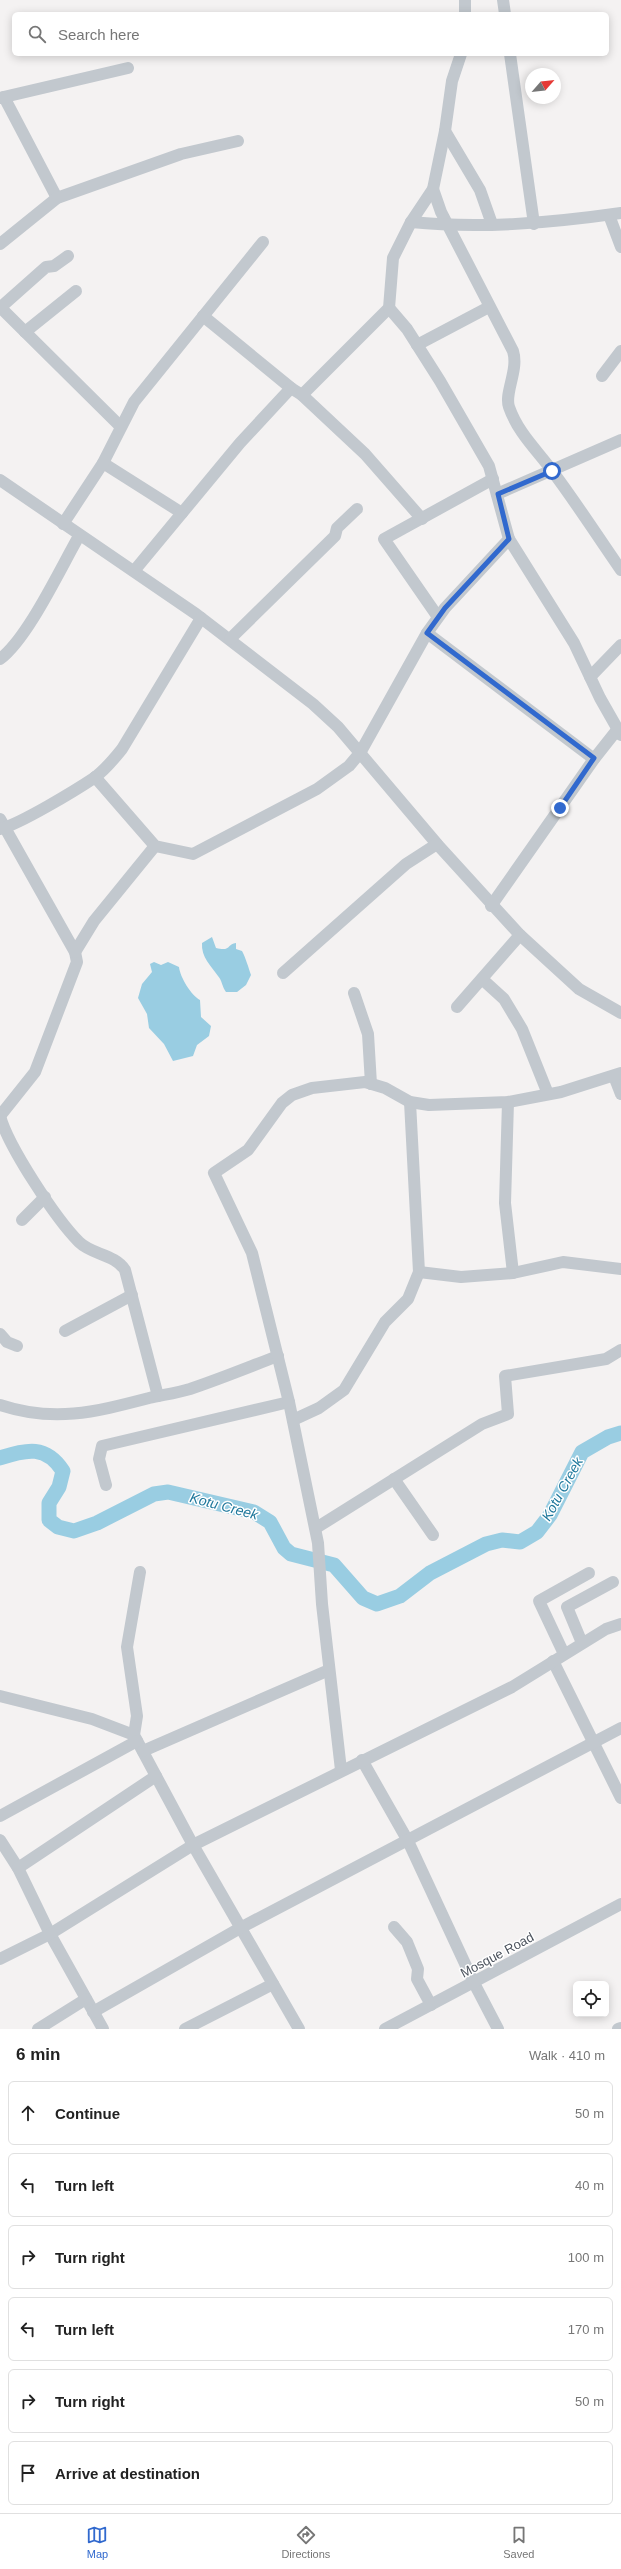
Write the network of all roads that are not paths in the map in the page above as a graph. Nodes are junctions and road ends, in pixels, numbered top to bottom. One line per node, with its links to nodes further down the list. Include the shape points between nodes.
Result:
1 (465, 0): 3 (street)
2 (503, 0): 4 (street)
3 (465, 12)
4 (505, 12)
5 (460, 56): 9 (street, via 452,81)
6 (510, 56): 16 (street)
7 (128, 68): 8 (street)
8 (2, 98): 12 (street)
9 (445, 131): 11 (street); 15 (street, via 480,190)
10 (238, 141): 12 (street, via 181,154)
11 (433, 189): 14 (street); 17 (street)
12 (57, 198): 19 (street)
13 (615, 214): 16 (street); 20 (street)
14 (411, 222): 17 (street); 25 (street, via 393,258)
15 (492, 224): 16 (street); 17 (street)
16 (534, 224)
17 (448, 226): 24 (street)
18 (263, 242): 26 (street)
19 (0, 244)
20 (621, 248)
21 (68, 256): 23 (street, via 54,266 46,267)
22 (76, 291): 27 (street)
23 (0, 307): 27 (street)
24 (489, 307): 28 (street); 37 (street, via 513,350 516,361 508,404 512,416 530,446)
25 (389, 308): 28 (street); 33 (street)
26 (203, 316): 32 (street); 34 (street, via 134,402)
27 (25, 332): 34 (street)
28 (417, 345): 38 (street, via 471,434 489,466)
29 (621, 351): 30 (street)
30 (616, 366): 31 (street)
31 (602, 376)
32 (291, 388): 33 (street); 42 (street, via 240,443)
33 (302, 395): 43 (street, via 365,454)
34 (120, 426): 36 (street)
35 (621, 440): 37 (street)
36 (103, 463): 42 (street); 44 (street)
37 (552, 471): 40 (street); 47 (street)
38 (493, 479): 40 (street); 43 (street)
39 (0, 480): 44 (street)
40 (498, 494): 46 (street)
41 (356, 509): 52 (street, via 336,528 335,536)
42 (182, 514): 48 (street)
43 (422, 519): 49 (street, via 384,539)
44 (63, 524): 45 (street)
45 (79, 536): 48 (street); 54 (street, via 30,622 10,652)
46 (509, 539): 49 (street); 55 (street, via 574,643)
47 (621, 570)
48 (134, 571): 50 (street)
49 (438, 617): 51 (street)
50 (201, 618): 52 (street); 60 (street, via 122,749)
51 (427, 633): 58 (street); 59 (street)
52 (230, 639): 58 (street, via 313,704 338,727)
53 (621, 645): 55 (street)
54 (0, 659)
55 (590, 677): 57 (street)
56 (621, 712): 57 (street)
57 (616, 728): 59 (street)
58 (360, 753): 62 (street); 63 (street, via 349,766 317,789 194,854)
59 (594, 758): 64 (street)
60 (95, 778): 61 (street); 63 (street)
61 (1, 825): 66 (street)
62 (437, 844): 64 (street); 67 (street, via 395,873)
63 (155, 846): 66 (street, via 94,921)
64 (491, 906): 65 (street)
65 (520, 935): 68 (street); 71 (street, via 579,989)
66 (75, 952): 78 (street, via 77,962 35,1072)
67 (283, 973)
68 (482, 979): 70 (street); 74 (street, via 504,999 522,1029)
69 (354, 993): 73 (street, via 368,1034)
70 (457, 1007)
71 (621, 1013)
72 (618, 1074): 74 (street); 75 (street)
73 (371, 1084): 76 (street, via 385,1088); 89 (street, via 366,1082 312,1088 292,1095 282,1103 248,1150 214,1173 252,1254)
74 (548, 1094): 77 (street)
75 (621, 1094)
76 (410, 1102): 77 (street, via 429,1105); 82 (street)
77 (508, 1102): 83 (street, via 505,1203)
78 (0, 1116): 79 (street, via 3,1129)
79 (45, 1197): 80 (street); 84 (street, via 80,1242 121,1265)
80 (22, 1220)
81 (621, 1269): 83 (street, via 563,1262)
82 (419, 1272): 83 (street, via 462,1277); 93 (street, via 408,1299 385,1322 344,1390 319,1408)
83 (513, 1273)
84 (132, 1295): 85 (street); 90 (street)
85 (65, 1331)
86 (0, 1334): 87 (street, via 7,1342)
87 (16, 1346)
88 (621, 1350): 94 (street, via 606,1359 504,1376 508,1414 482,1424)
89 (278, 1356): 90 (street, via 189,1389); 91 (street)
90 (158, 1396): 92 (street, via 74,1416 27,1413)
91 (289, 1402): 93 (street); 95 (street, via 102,1446 99,1459)
92 (0, 1406)
93 (293, 1420): 96 (street, via 302,1474)
94 (394, 1480): 96 (street); 97 (street)
95 (106, 1485)
96 (316, 1528): 105 (street)
97 (433, 1535)
98 (140, 1572): 108 (street, via 127,1647 137,1716)
99 (589, 1573): 103 (street, via 539,1602)
100 (613, 1582): 102 (street, via 567,1607)
101 (621, 1624): 102 (street, via 606,1629)
102 (582, 1643): 103 (street)
103 (564, 1654): 104 (street)
104 (553, 1661): 109 (street); 110 (street, via 512,1687)
105 (329, 1670): 108 (street); 111 (street)
106 (0, 1696): 108 (street, via 92,1719)
107 (621, 1728): 109 (street)
108 (138, 1743): 112 (street); 114 (street)
109 (594, 1743): 113 (street); 116 (street, via 502,1789)
110 (362, 1760): 111 (street); 116 (street)
111 (341, 1770): 117 (street)
112 (156, 1776): 117 (street); 118 (street)
113 (621, 1798)
114 (0, 1816)
115 (0, 1840): 118 (street)
116 (408, 1841): 120 (street); 124 (street)
117 (193, 1845): 120 (street); 122 (street)
118 (18, 1868): 122 (street)
119 (621, 1904): 124 (street, Mosque Road)
120 (242, 1927): 125 (street); 128 (street)
121 (394, 1927): 127 (street, via 407,1942 418,1969 417,1979)
122 (50, 1934): 123 (street); 126 (street)
123 (0, 1959)
124 (474, 1983): 127 (street, Mosque Road); 134 (street)
125 (273, 1984): 131 (street); 132 (street)
126 (86, 1999): 128 (street); 129 (street)
127 (432, 2005): 133 (street, Mosque Road)
128 (93, 2012): 130 (street)
129 (38, 2029)
130 (103, 2029)
131 (185, 2029)
132 (299, 2029)
133 (385, 2029)
134 (498, 2029)

